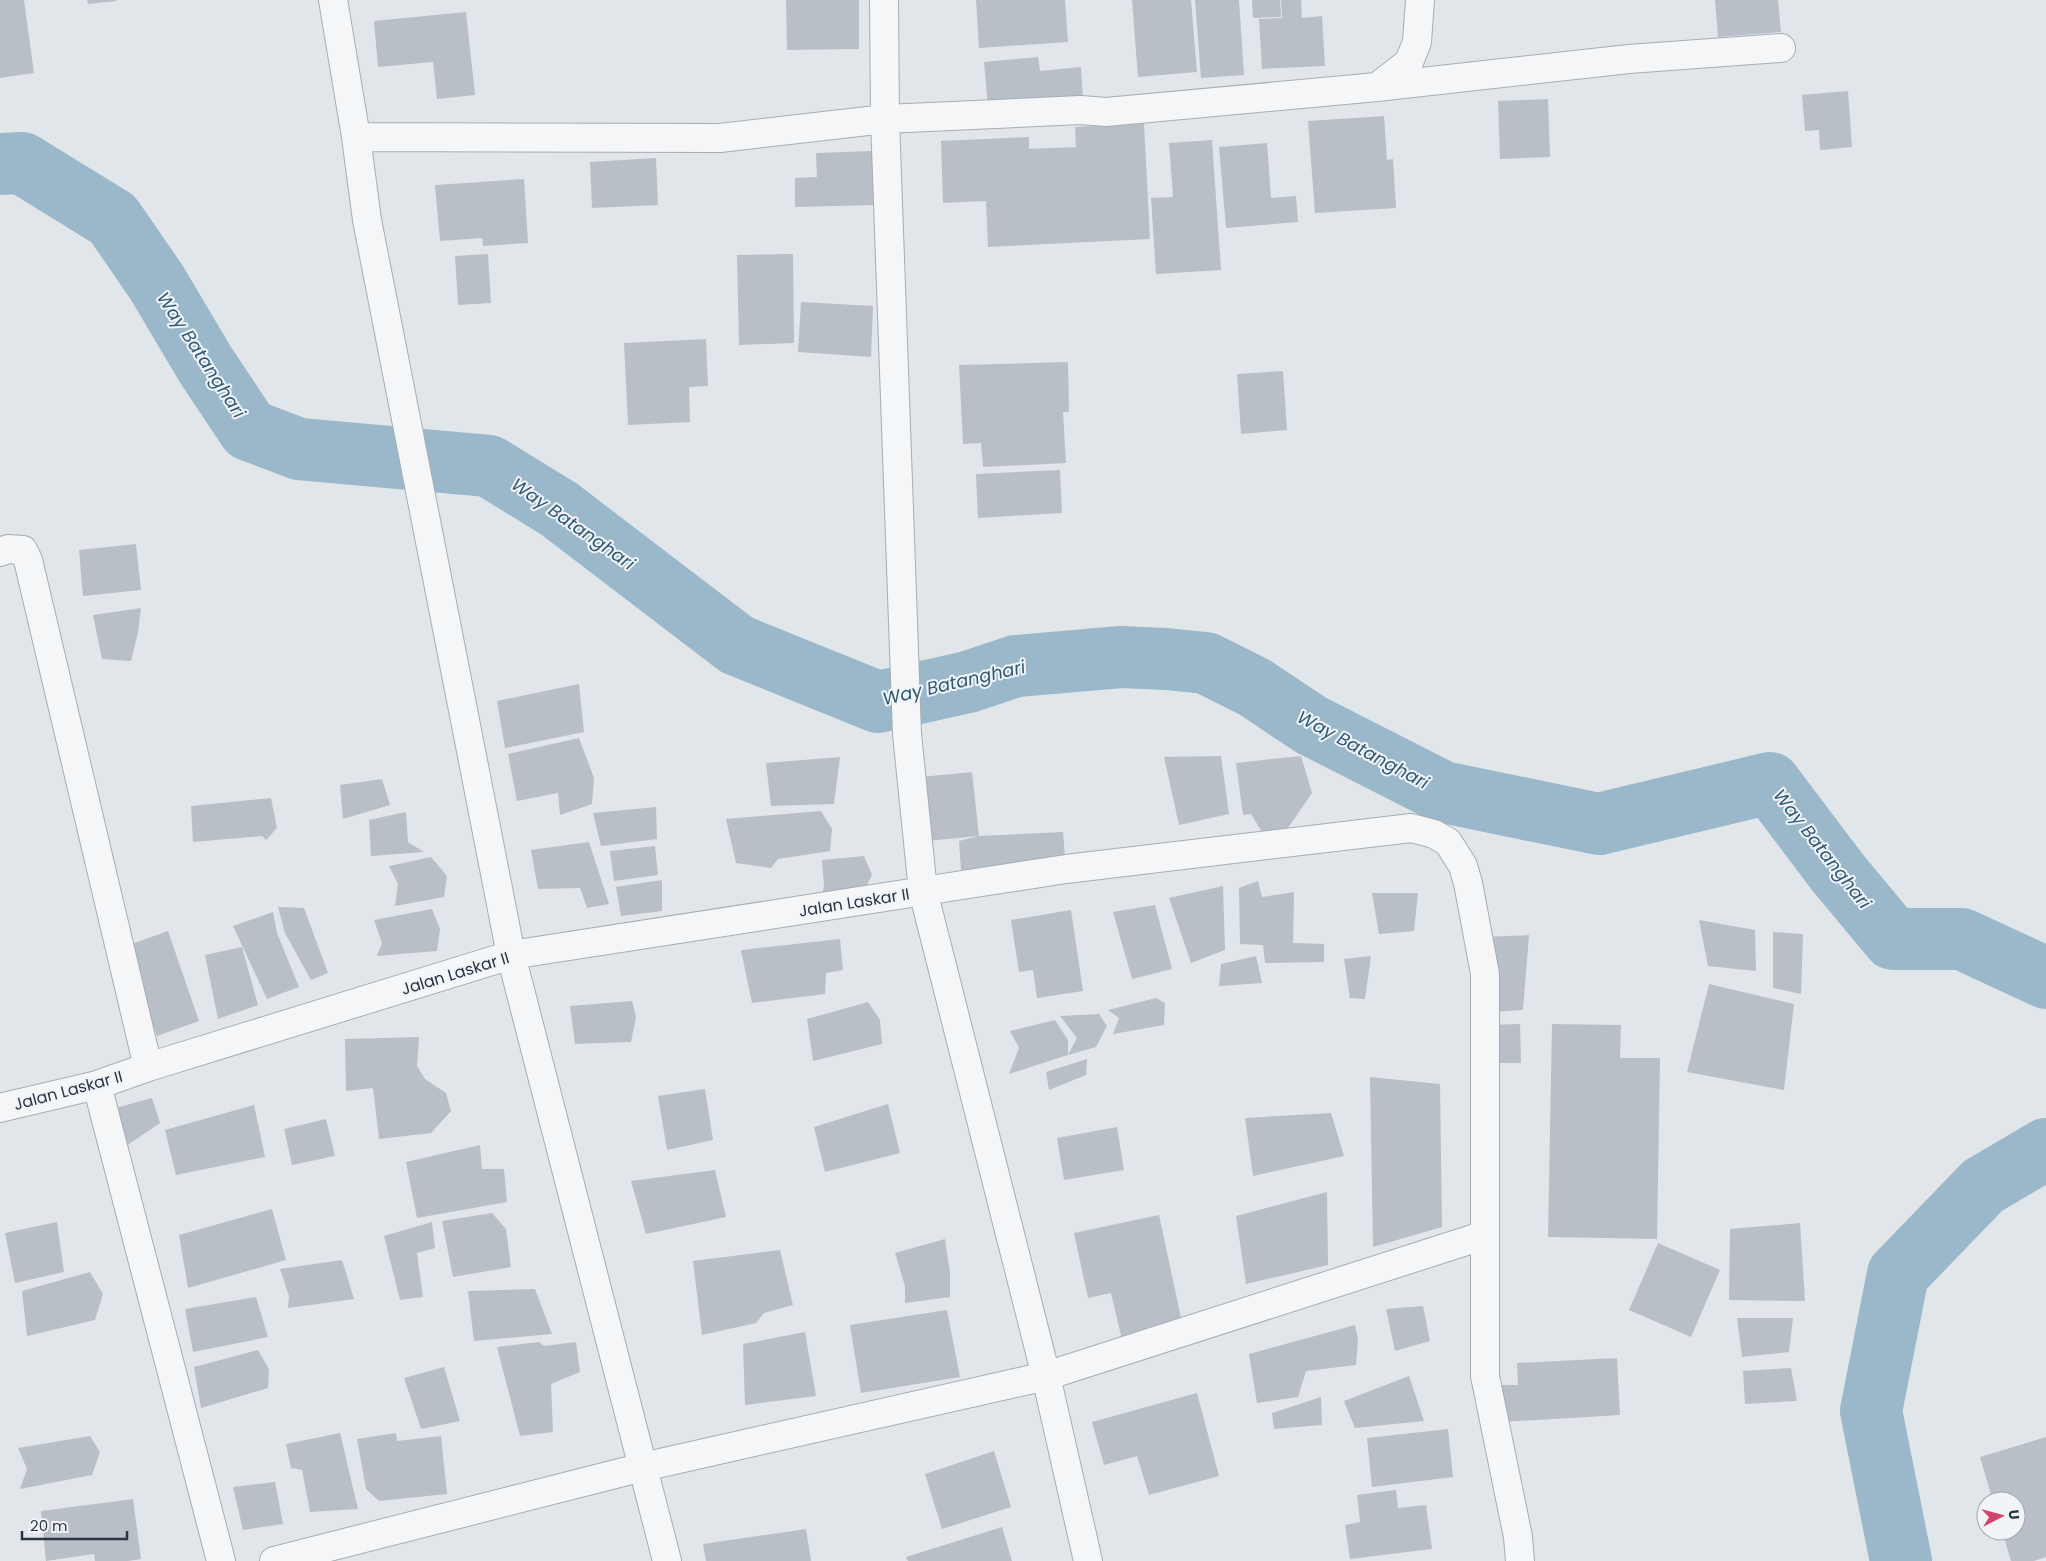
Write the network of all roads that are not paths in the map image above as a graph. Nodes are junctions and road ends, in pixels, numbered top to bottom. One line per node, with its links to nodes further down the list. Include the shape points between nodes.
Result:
1 (333, 0): 7 (street)
2 (884, 0): 6 (street)
3 (1420, 0): 5 (street, via 1417,42 1409,62)
4 (1781, 48): 5 (street, via 1629,59)
5 (1377, 87): 6 (street, via 1106,112 1081,110)
6 (885, 119): 7 (street, via 720,138); 9 (street, via 907,734)
7 (356, 137): 10 (street, via 367,220)
8 (0, 552): 11 (street, via 22,550 28,560)
9 (923, 891): 10 (street, Jalan Laskar II); 14 (street, Jalan Laskar II, via 1066,869 1411,828 1434,834 1448,842 1468,883 1485,974); 15 (street)
10 (511, 955): 11 (street, Jalan Laskar II); 16 (street)
11 (148, 1067): 12 (street, Jalan Laskar II)
12 (97, 1086): 13 (street, Jalan Laskar II); 17 (street)
13 (0, 1108)
14 (1485, 1235): 15 (street); 21 (street, Jalan Laskar II, via 1485,1376)
15 (1046, 1376): 16 (street); 20 (street)
16 (643, 1467): 18 (street); 19 (street)
17 (221, 1561)
18 (274, 1561)
19 (666, 1561)
20 (1088, 1561)
21 (1520, 1561)

